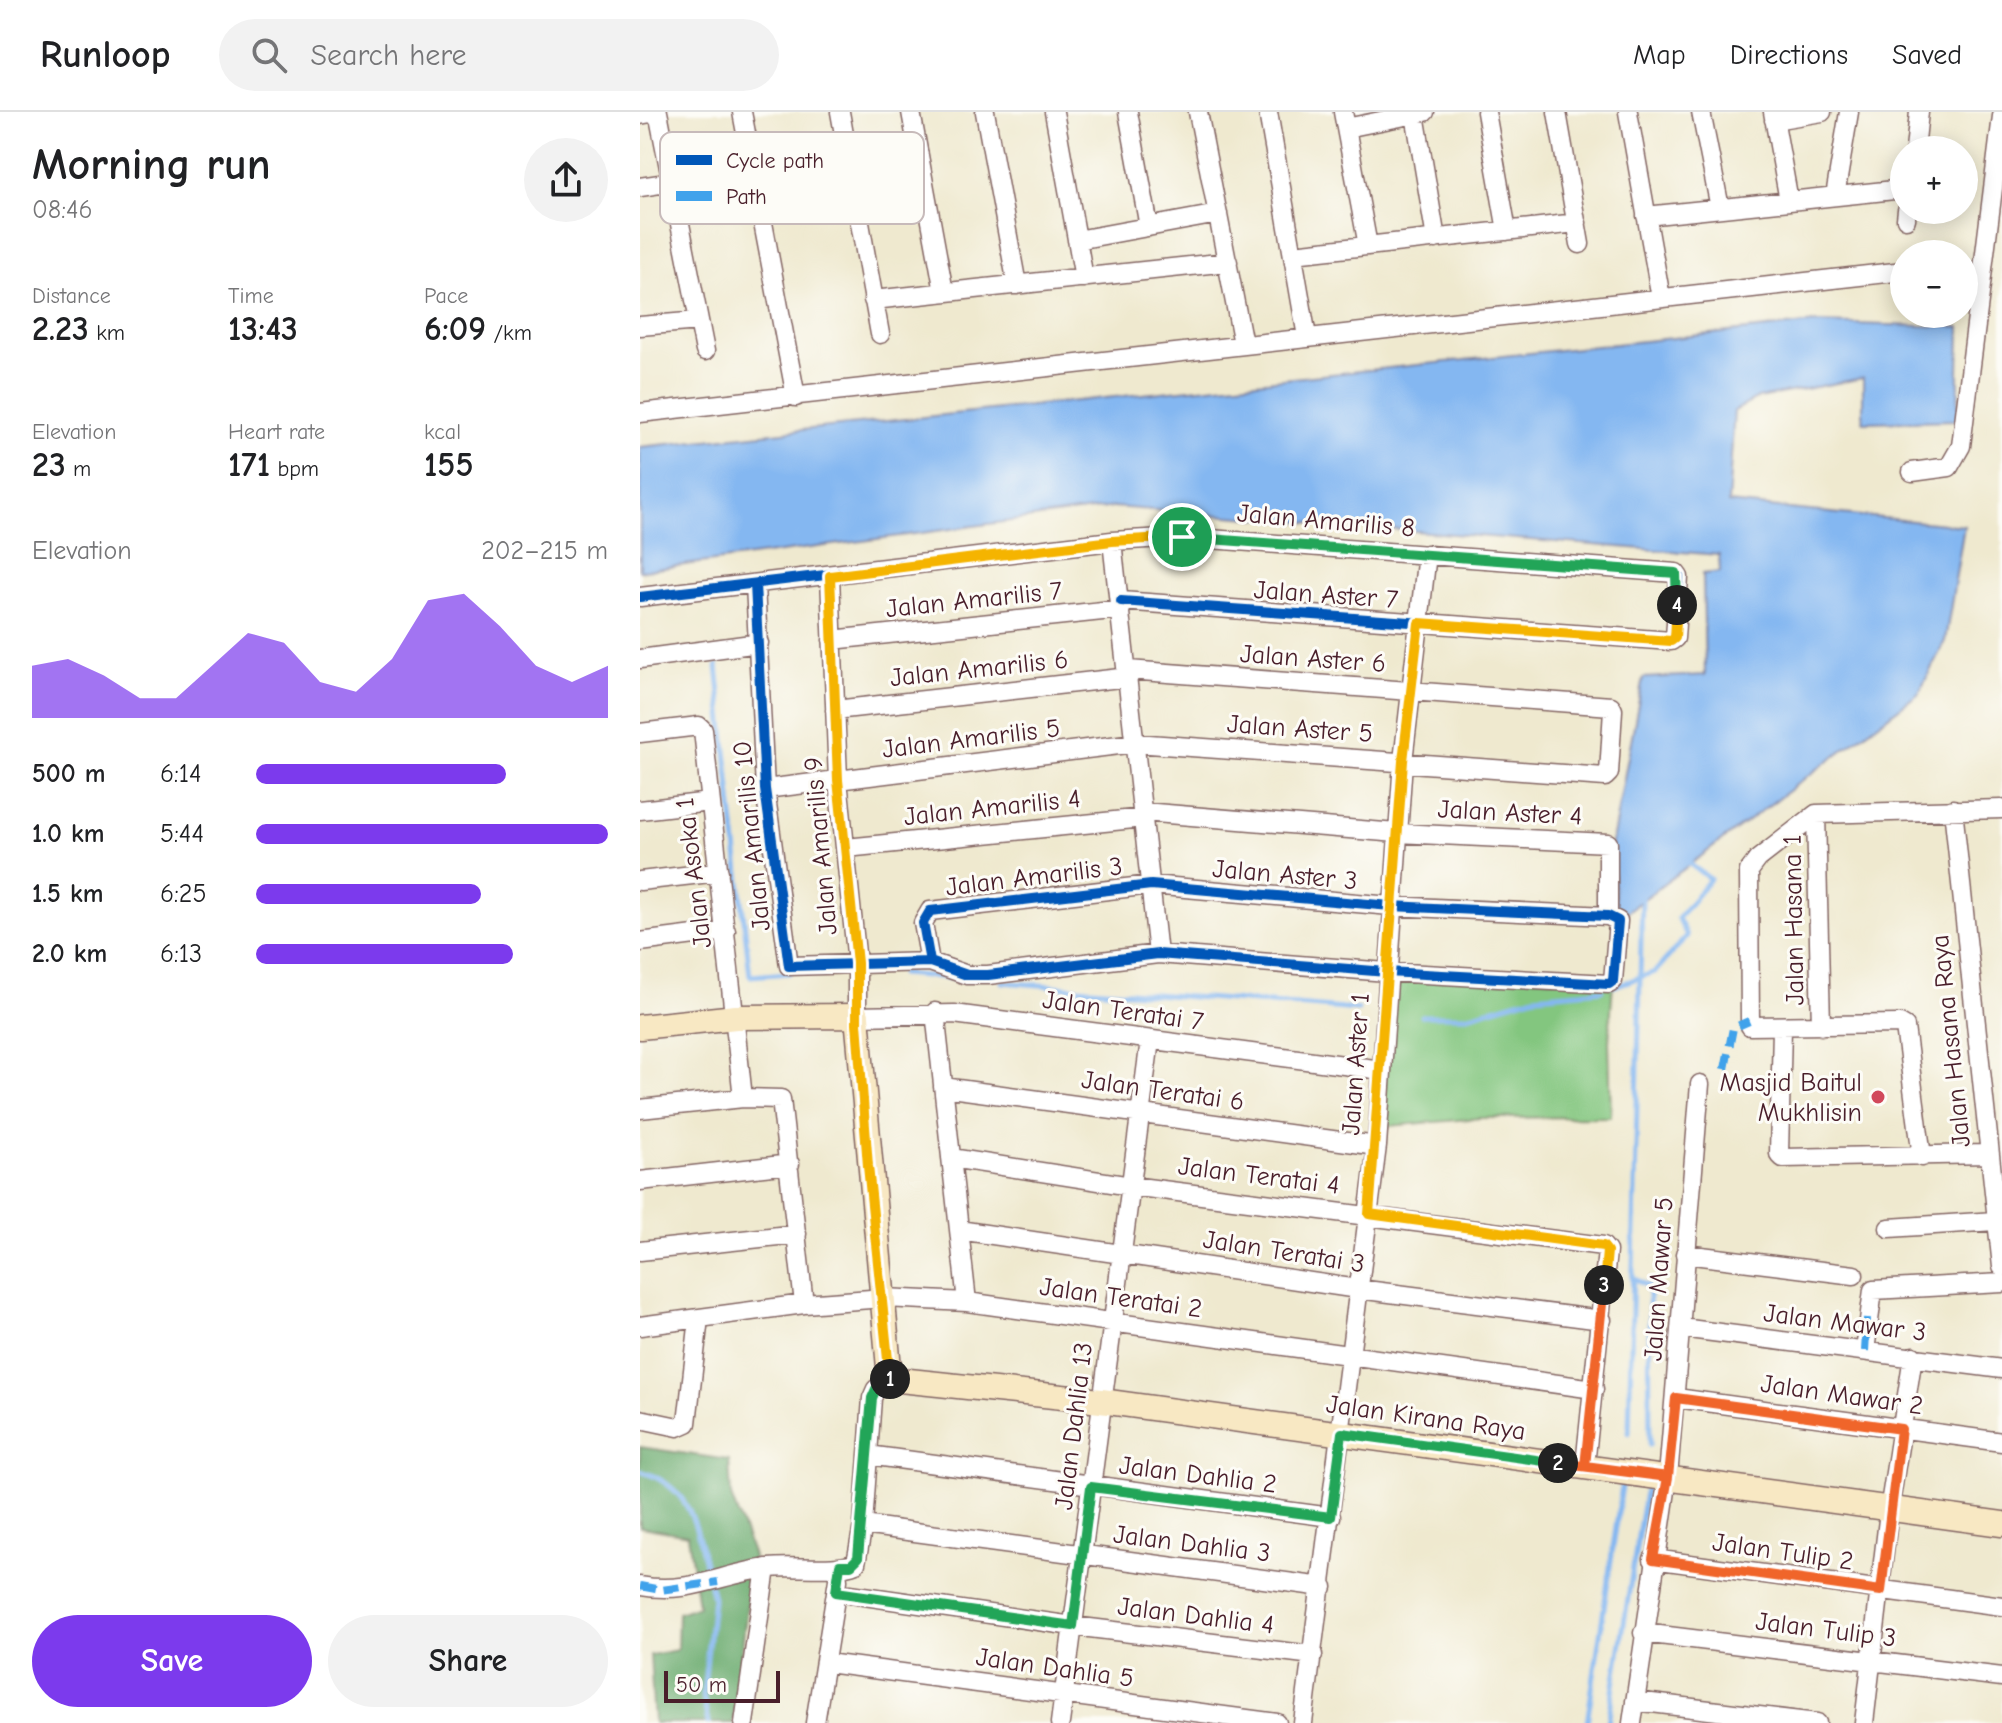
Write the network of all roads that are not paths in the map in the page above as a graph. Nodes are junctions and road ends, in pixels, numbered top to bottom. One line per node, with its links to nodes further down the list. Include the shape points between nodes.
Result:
1 (657, 112): 18 (street); 22 (street)
2 (742, 112): 23 (street)
3 (840, 112): 24 (street)
4 (911, 112): 25 (street)
5 (985, 112): 52 (street)
6 (1054, 112): 43 (street)
7 (1128, 112): 40 (street)
8 (1198, 112): 34 (street)
9 (1268, 112): 46 (street)
10 (1486, 112): 41 (street)
11 (1557, 112): 36 (street)
12 (1628, 112): 35 (street)
13 (1701, 112): 33 (street)
14 (1822, 112): 19 (street)
15 (1849, 112): 31 (street)
16 (1919, 112): 26 (street)
17 (1421, 113): 21 (street); 42 (street)
18 (640, 115)
19 (1774, 116): 32 (street)
20 (2002, 116): 48 (street)
21 (1345, 120): 45 (street)
22 (662, 132)
23 (746, 132)
24 (844, 132)
25 (915, 132)
26 (1916, 136)
27 (924, 183): 53 (street)
28 (660, 184): 29 (street)
29 (640, 187)
30 (1890, 190): 31 (street)
31 (1835, 196): 32 (street)
32 (1789, 201): 33 (street)
33 (1720, 208): 35 (street)
34 (1218, 214): 40 (street); 47 (street)
35 (1646, 216): 54 (street)
36 (1577, 223): 41 (street); 44 (street)
37 (681, 224): 56 (street)
38 (763, 224): 62 (street)
39 (860, 224): 55 (street)
40 (1149, 227): 43 (street)
41 (1507, 231): 42 (street)
42 (1436, 239): 45 (street)
43 (1077, 240): 51 (street)
44 (1580, 244)
45 (1368, 246): 46 (street)
46 (1293, 254): 59 (street)
47 (1228, 262): 51 (street); 60 (street)
48 (1984, 262): 49 (street); 64 (street, via 1957,458 1939,471)
49 (1978, 263)
50 (1890, 273): 54 (street)
51 (1084, 278): 52 (street)
52 (1017, 285): 53 (street)
53 (944, 292): 55 (street)
54 (1661, 298): 59 (street)
55 (873, 300): 58 (street)
56 (699, 321): 57 (street); 61 (street)
57 (640, 326)
58 (880, 334)
59 (1307, 337): 60 (street)
60 (1243, 344): 62 (street)
61 (705, 351)
62 (796, 397): 63 (street)
63 (640, 413)
64 (1912, 472)
65 (1112, 541): 66 (street, Jalan Amarilis 8, via 1206,537); 67 (street, Jalan Amarilis 8); 70 (street)
66 (1427, 554): 71 (street, Jalan Aster 1); 73 (street, Jalan Amarilis 8, via 1676,573)
67 (830, 576): 68 (street, Jalan Amarilis 8); 72 (street, Jalan Amarilis 9)
68 (755, 584): 69 (street, Jalan Amarilis 8); 74 (street, Jalan Amarilis 10)
69 (640, 597)
70 (1121, 605): 71 (street, Jalan Aster 7); 72 (street, Jalan Amarilis 7); 76 (street)
71 (1419, 623): 73 (street, Jalan Aster 7); 77 (street, Jalan Aster 1)
72 (832, 640): 78 (street, Jalan Amarilis 9)
73 (1671, 641)
74 (759, 643): 75 (street); 84 (street, Jalan Amarilis 10)
75 (640, 659)
76 (1128, 674): 77 (street, Jalan Aster 6); 78 (street, Jalan Amarilis 6); 80 (street)
77 (1411, 692): 81 (street, Jalan Aster 1); 82 (street, Jalan Aster 6, via 1611,706)
78 (835, 710): 83 (street, Jalan Amarilis 9)
79 (640, 733): 85 (street, Jalan Asoka 1, via 699,726)
80 (1135, 743): 81 (street, Jalan Aster 5); 83 (street, Jalan Amarilis 5); 90 (street)
81 (1403, 761): 82 (street, Jalan Aster 5); 91 (street, Jalan Aster 1)
82 (1605, 777)
83 (838, 780): 84 (street, Jalan Amarilis 5); 92 (street, Jalan Amarilis 9)
84 (765, 789): 102 (street, Jalan Amarilis 10, via 787,965)
85 (710, 802): 88 (street); 93 (street, Jalan Asoka 1)
86 (1953, 809): 87 (street); 89 (street); 118 (street, Jalan Hasana Raya)
87 (2002, 809)
88 (640, 810)
89 (1816, 814): 107 (street, Jalan Hasana 1); 109 (street, via 1749,871 1752,1028)
90 (1144, 815): 91 (street, Jalan Aster 4); 92 (street, Jalan Amarilis 4); 95 (street)
91 (1397, 833): 96 (street, Jalan Aster 1); 97 (street, Jalan Aster 4, via 1608,843)
92 (846, 848): 102 (street, Jalan Amarilis 9)
93 (719, 872): 94 (street); 98 (street, Jalan Asoka 1)
94 (640, 881)
95 (1151, 885): 96 (street, Jalan Aster 3); 100 (street); 101 (street, Jalan Amarilis 3, via 930,911 923,917)
96 (1391, 906): 97 (street, Jalan Aster 3); 103 (street, Jalan Aster 1)
97 (1608, 916): 103 (street, via 1618,921 1609,984)
98 (726, 931): 99 (street); 106 (street, Jalan Asoka 1)
99 (640, 942)
100 (1158, 954): 101 (street, via 988,975 967,975); 103 (street)
101 (930, 962): 102 (street)
102 (857, 963): 105 (street, Jalan Amarilis 9)
103 (1387, 972): 111 (street, Jalan Aster 1)
104 (935, 1012): 105 (street, Jalan Teratai 7); 110 (street, Jalan Teratai 7); 113 (street)
105 (857, 1016): 106 (street); 136 (street)
106 (736, 1017): 108 (street); 114 (street, Jalan Asoka 1)
107 (1821, 1026): 109 (street); 119 (street, via 1905,1027)
108 (640, 1027)
109 (1782, 1028): 119 (street, via 1780,1156)
110 (1150, 1040): 111 (street, Jalan Teratai 7); 116 (street, Jalan Dahlia 13)
111 (1382, 1070): 117 (street, Jalan Aster 1)
112 (1700, 1084): 131 (street, Jalan Mawar 5)
113 (943, 1087): 116 (street, Jalan Teratai 6); 120 (street)
114 (743, 1098): 115 (street); 121 (street, via 781,1099)
115 (640, 1109)
116 (1141, 1113): 117 (street, Jalan Teratai 6); 123 (street, Jalan Dahlia 13)
117 (1377, 1146): 124 (street, Jalan Aster 1)
118 (1988, 1154): 119 (street); 125 (street, Jalan Hasana Raya)
119 (1922, 1157)
120 (951, 1158): 123 (street, Jalan Teratai 4); 127 (street)
121 (790, 1164): 122 (street); 128 (street)
122 (640, 1181)
123 (1131, 1186): 124 (street, Jalan Teratai 4); 130 (street, Jalan Dahlia 13)
124 (1369, 1214): 135 (street, Jalan Aster 1); 140 (street, Jalan Teratai 4, via 1603,1246 1607,1251)
125 (1995, 1221): 126 (street); 132 (street, Jalan Hasana Raya)
126 (1889, 1228)
127 (959, 1230): 130 (street, Jalan Teratai 3); 137 (street)
128 (797, 1234): 129 (street); 138 (street)
129 (640, 1251)
130 (1122, 1253): 135 (street, Jalan Teratai 3); 141 (street, Jalan Dahlia 13)
131 (1685, 1254): 133 (street); 143 (street, Jalan Mawar 5)
132 (2002, 1267)
133 (1854, 1275)
134 (2002, 1283): 144 (street, via 1873,1290)
135 (1358, 1289): 140 (street, Jalan Teratai 3); 145 (street, Jalan Aster 1)
136 (884, 1298): 137 (street, Jalan Teratai 2); 138 (street, Jalan Teratai 2); 148 (street)
137 (967, 1302): 141 (street, Jalan Teratai 2)
138 (804, 1304): 139 (street, Jalan Teratai 2)
139 (699, 1318): 142 (street, Jalan Teratai 2); 152 (street, via 687,1423 681,1427)
140 (1602, 1320): 149 (street)
141 (1113, 1322): 145 (street, Jalan Teratai 2); 151 (street, Jalan Dahlia 13)
142 (640, 1326)
143 (1681, 1328): 144 (street, Jalan Mawar 3); 150 (street, Jalan Mawar 5)
144 (1865, 1351): 146 (street, Jalan Mawar 3)
145 (1351, 1355): 149 (street, Jalan Teratai 2); 154 (street, Jalan Aster 1)
146 (1913, 1356): 147 (street, Jalan Mawar 3); 153 (street)
147 (2002, 1369)
148 (890, 1379): 151 (street, Jalan Kirana Raya); 156 (street, via 872,1398)
149 (1594, 1389): 157 (street)
150 (1676, 1398): 153 (street, Jalan Mawar 2); 158 (street, Jalan Mawar 5)
151 (1101, 1401): 154 (street, Jalan Kirana Raya); 159 (street, Jalan Dahlia 13)
152 (640, 1419)
153 (1901, 1429): 155 (street, Jalan Mawar 2); 160 (street)
154 (1342, 1433): 157 (street, Jalan Kirana Raya); 161 (street, Jalan Aster 1)
155 (2002, 1442)
156 (868, 1455): 159 (street, Jalan Dahlia 2); 163 (street)
157 (1585, 1466): 158 (street, Jalan Kirana Raya)
158 (1657, 1476): 160 (street, Jalan Kirana Raya); 165 (street, Jalan Mawar 5)
159 (1091, 1487): 161 (street, Jalan Dahlia 2); 164 (street, Jalan Dahlia 13)
160 (1889, 1511): 162 (street, Jalan Kirana Raya); 170 (street)
161 (1331, 1517): 169 (street, Jalan Aster 1)
162 (2002, 1524)
163 (863, 1525): 164 (street, Jalan Dahlia 3); 166 (street)
164 (1082, 1556): 169 (street, Jalan Dahlia 3); 173 (street, Jalan Dahlia 13)
165 (1653, 1559): 170 (street, Jalan Tulip 2); 174 (street, Jalan Mawar 5)
166 (848, 1564): 167 (street); 171 (street)
167 (766, 1568): 168 (street, via 718,1582 661,1590); 181 (street)
168 (640, 1586)
169 (1323, 1587): 175 (street, Jalan Aster 1)
170 (1881, 1591): 172 (street, Jalan Tulip 2); 176 (street)
171 (836, 1592): 173 (street, Jalan Dahlia 4); 177 (street)
172 (2002, 1606)
173 (1073, 1626): 175 (street, Jalan Dahlia 4); 179 (street, Jalan Dahlia 13)
174 (1643, 1633): 176 (street, Jalan Tulip 3); 180 (street, Jalan Mawar 5)
175 (1313, 1655): 185 (street, Jalan Aster 1)
176 (1872, 1661): 178 (street, Jalan Tulip 3); 188 (street)
177 (827, 1663): 179 (street, Jalan Dahlia 5); 182 (street)
178 (2002, 1677)
179 (1064, 1694): 183 (street, Jalan Dahlia 13); 184 (street, Jalan Dahlia 5)
180 (1635, 1701): 186 (street, Jalan Mawar 5); 187 (street)
181 (744, 1723)
182 (815, 1723)
183 (1060, 1723)
184 (1277, 1723)
185 (1303, 1723)
186 (1632, 1723)
187 (1817, 1723)
188 (1864, 1723)

